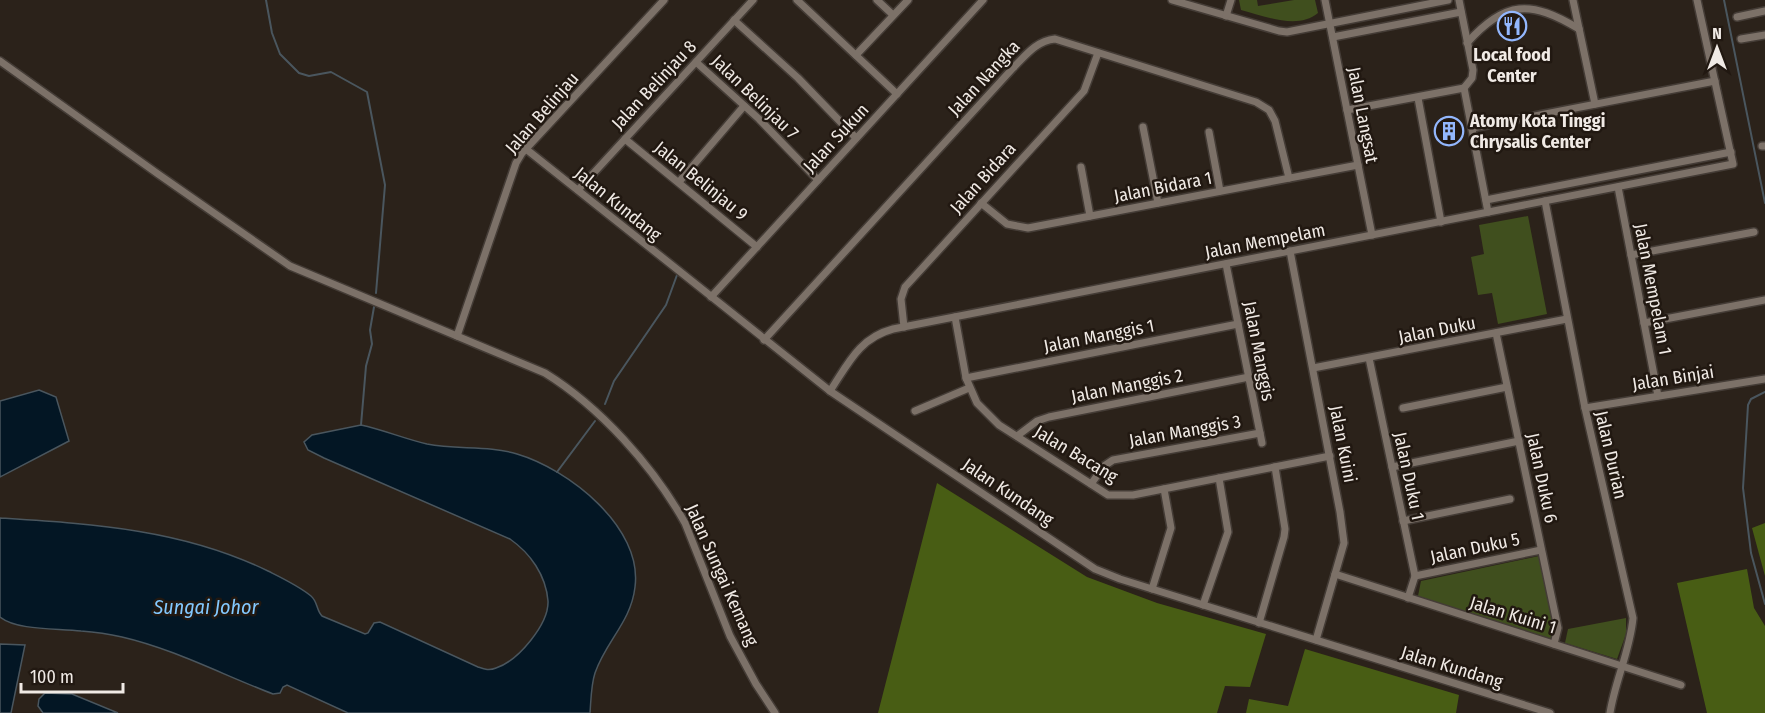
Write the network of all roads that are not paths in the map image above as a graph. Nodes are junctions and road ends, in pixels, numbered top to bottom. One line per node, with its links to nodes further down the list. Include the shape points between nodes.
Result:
1 (664, 0): 42 (street, Jalan Belinjau)
2 (753, 0): 19 (street, Jalan Belinjau 8)
3 (796, 0): 27 (street)
4 (877, 0): 16 (street)
5 (908, 0): 16 (street)
6 (983, 0): 32 (street, Jalan Sukun)
7 (1172, 0): 17 (street)
8 (1231, 0): 17 (street)
9 (1325, 0): 20 (street, Jalan Langsat)
10 (1448, 0): 20 (street)
11 (1459, 0): 15 (street)
12 (1573, 0): 21 (street)
13 (1697, 0): 30 (street)
14 (1765, 11): 18 (street)
15 (1461, 12): 23 (street); 25 (street)
16 (893, 15): 27 (street)
17 (1226, 16): 20 (street, via 1287,32)
18 (1737, 17)
19 (734, 20): 29 (street, Jalan Belinjau 8); 40 (street)
20 (1330, 24): 23 (street, Jalan Langsat)
21 (1579, 29): 25 (street, via 1552,10 1518,5 1488,19); 34 (street)
22 (1765, 35): 24 (street)
23 (1333, 37): 36 (street, Jalan Langsat)
24 (1741, 39)
25 (1467, 43): 31 (street, via 1473,70)
26 (1098, 53): 46 (street, Jalan Nangka, via 1256,102 1269,110); 54 (street, Jalan Bidara, via 1084,91); 74 (street, Jalan Nangka, via 1055,39 1037,44)
27 (856, 55): 32 (street)
28 (0, 61): 73 (street, Jalan Sungai Kemang, via 290,266)
29 (696, 62): 35 (street, Jalan Belinjau 7); 41 (street, Jalan Belinjau 8)
30 (1715, 81): 34 (street); 43 (street)
31 (1464, 88): 33 (street); 38 (street)
32 (897, 94): 40 (street, Jalan Sukun)
33 (1418, 98): 36 (street); 58 (street)
34 (1595, 104): 38 (street)
35 (744, 106): 47 (street, Jalan Belinjau 7); 48 (street)
36 (1347, 110): 44 (street, Jalan Langsat)
37 (1143, 127): 55 (street)
38 (1472, 128): 52 (street)
39 (1209, 132): 51 (street)
40 (856, 138): 47 (street, Jalan Sukun)
41 (625, 139): 48 (street, Jalan Belinjau 9); 50 (street, Jalan Belinjau 8)
42 (526, 149): 50 (street, Jalan Kundang); 73 (street, Jalan Belinjau, via 516,163)
43 (1731, 152): 49 (street, Jalan Mempelam, via 1733,164); 52 (street)
44 (1358, 165): 46 (street, Jalan Bidara 1); 60 (street, Jalan Langsat)
45 (1081, 167): 57 (street)
46 (1289, 178): 51 (street, Jalan Bidara 1)
47 (818, 180): 61 (street, Jalan Sukun)
48 (679, 182): 61 (street, Jalan Belinjau 9)
49 (1618, 187): 53 (street, Jalan Mempelam); 63 (street, Jalan Mempelam 1)
50 (578, 190): 65 (street, Jalan Kundang)
51 (1220, 191): 55 (street, Jalan Bidara 1)
52 (1486, 200): 56 (street)
53 (1545, 201): 56 (street, Jalan Mempelam); 68 (street, Jalan Durian)
54 (981, 203): 57 (street, Jalan Bidara 1, via 1007,224 1029,228); 71 (street, Jalan Bidara, via 905,287 901,299)
55 (1158, 203): 57 (street, Jalan Bidara 1)
56 (1488, 212): 58 (street, Jalan Mempelam)
57 (1090, 216)
58 (1441, 222): 60 (street, Jalan Mempelam)
59 (1754, 232): 63 (street)
60 (1372, 235): 62 (street, Jalan Mempelam)
61 (757, 247): 65 (street, Jalan Sukun)
62 (1290, 251): 64 (street, Jalan Mempelam); 76 (street, Jalan Kuini)
63 (1631, 255): 69 (street, Jalan Mempelam 1)
64 (1226, 264): 67 (street, Jalan Mempelam); 70 (street, Jalan Manggis)
65 (711, 297): 74 (street, Jalan Kundang)
66 (1765, 300): 69 (street)
67 (955, 317): 71 (street, Jalan Mempelam); 78 (street, Jalan Bacang)
68 (1567, 319): 72 (street, Jalan Duku); 85 (street, Jalan Durian)
69 (1644, 323): 83 (street, Jalan Mempelam 1)
70 (1238, 324): 77 (street, Jalan Manggis); 78 (street, Jalan Manggis 1)
71 (904, 327): 82 (street, Jalan Mempelam, via 877,333 861,345)
72 (1496, 333): 75 (street, Jalan Duku); 80 (street, Jalan Duku 6)
73 (458, 336): 110 (street, Jalan Sungai Kemang, via 545,373 568,387 640,458 685,523 730,636)
74 (764, 340): 82 (street, Jalan Kundang)
75 (1369, 358): 76 (street, Jalan Duku); 93 (street, Jalan Duku 1)
76 (1313, 368): 91 (street, Jalan Kuini)
77 (1249, 377): 87 (street, Jalan Manggis); 88 (street, Jalan Manggis 2, via 1049,417)
78 (966, 378): 81 (street, Jalan Bacang)
79 (1765, 379): 83 (street, Jalan Binjai)
80 (1507, 387): 84 (street); 89 (street, Jalan Duku 6)
81 (969, 388): 86 (street); 88 (street, Jalan Bacang, via 977,403)
82 (830, 391): 102 (street, Jalan Kundang, via 1095,569)
83 (1658, 396): 85 (street, Jalan Binjai)
84 (1403, 408)
85 (1585, 408): 108 (street, Jalan Durian, via 1633,618)
86 (915, 411)
87 (1260, 433): 90 (street, Jalan Manggis); 95 (street, Jalan Manggis 3, via 1113,460)
88 (1017, 436): 95 (street, Jalan Bacang)
89 (1519, 441): 93 (street); 99 (street, Jalan Duku 6)
90 (1262, 443)
91 (1330, 456): 92 (street, Jalan Bacang); 100 (street, Jalan Kuini, via 1344,543)
92 (1275, 467): 94 (street, Jalan Bacang); 105 (street, via 1285,529)
93 (1392, 468): 98 (street, Jalan Duku 1)
94 (1220, 478): 96 (street, Jalan Bacang); 104 (street, via 1228,532)
95 (1090, 484): 96 (street, Jalan Bacang, via 1108,495)
96 (1164, 489): 102 (street, via 1171,528)
97 (1510, 499): 98 (street)
98 (1403, 521): 101 (street, Jalan Duku 1)
99 (1541, 550): 101 (street, Jalan Duku 5); 107 (street, Jalan Duku 6, via 1558,628)
100 (1335, 574): 103 (street, Jalan Kuini 1); 106 (street, Jalan Kuini)
101 (1415, 576): 103 (street, Jalan Duku 1)
102 (1152, 590): 104 (street, Jalan Kundang)
103 (1408, 598): 107 (street, Jalan Kuini 1)
104 (1203, 605): 105 (street, Jalan Kundang)
105 (1259, 623): 106 (street, Jalan Kundang)
106 (1316, 640): 111 (street, Jalan Kundang)
107 (1554, 644): 108 (street, Jalan Kuini 1)
108 (1623, 665): 109 (street, Jalan Kuini 1); 112 (street, Jalan Durian)
109 (1681, 685)
110 (775, 713)
111 (1550, 713)
112 (1610, 713)

